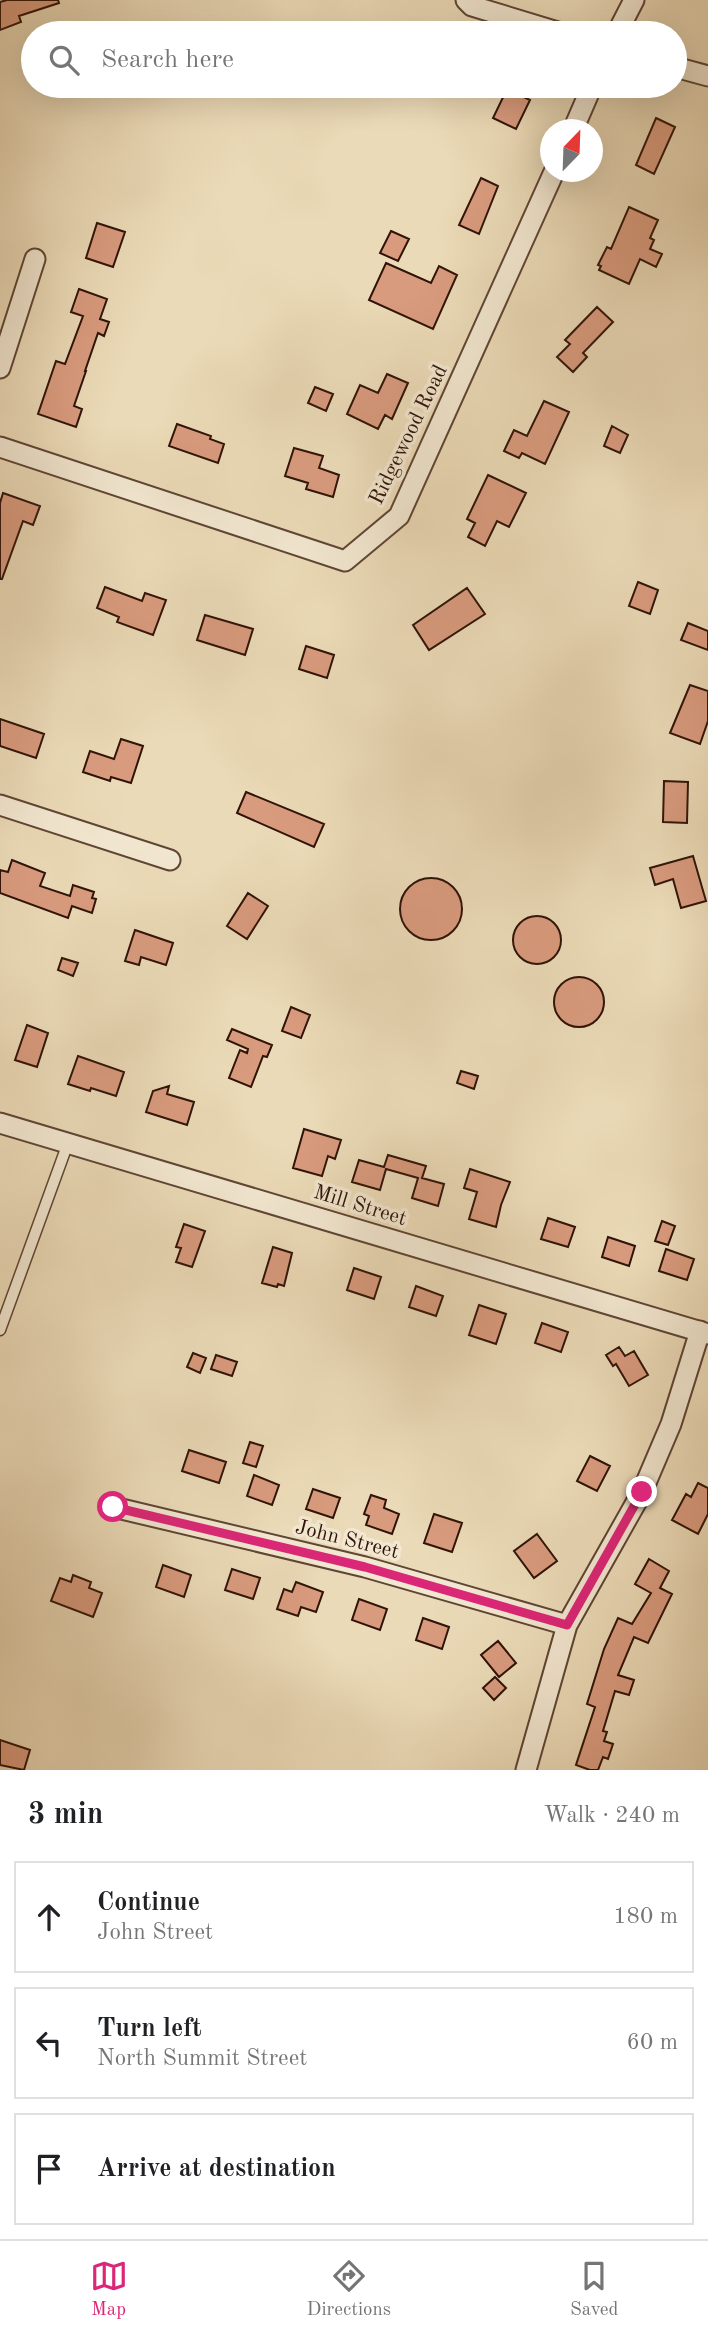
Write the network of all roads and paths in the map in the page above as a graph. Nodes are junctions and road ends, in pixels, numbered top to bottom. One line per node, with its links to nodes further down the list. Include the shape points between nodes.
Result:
1 (466, 0): 3 (street)
2 (634, 0): 4 (street)
3 (521, 21)
4 (623, 21)
5 (687, 70): 6 (street)
6 (708, 76)
7 (587, 98): 8 (street)
8 (578, 119)
9 (549, 182): 12 (street, Ridgewood Road, via 399,516 345,561)
10 (36, 259): 11 (street)
11 (0, 368)
12 (0, 447)
13 (0, 805): 14 (street)
14 (170, 860)
15 (0, 1123): 16 (street, Mill Street)
16 (68, 1143): 17 (lane); 18 (street, Mill Street)
17 (0, 1330)
18 (704, 1332): 20 (street, via 642,1492)
19 (113, 1507): 20 (street, John Street, via 365,1567)
20 (567, 1625): 21 (street)
21 (526, 1770)

